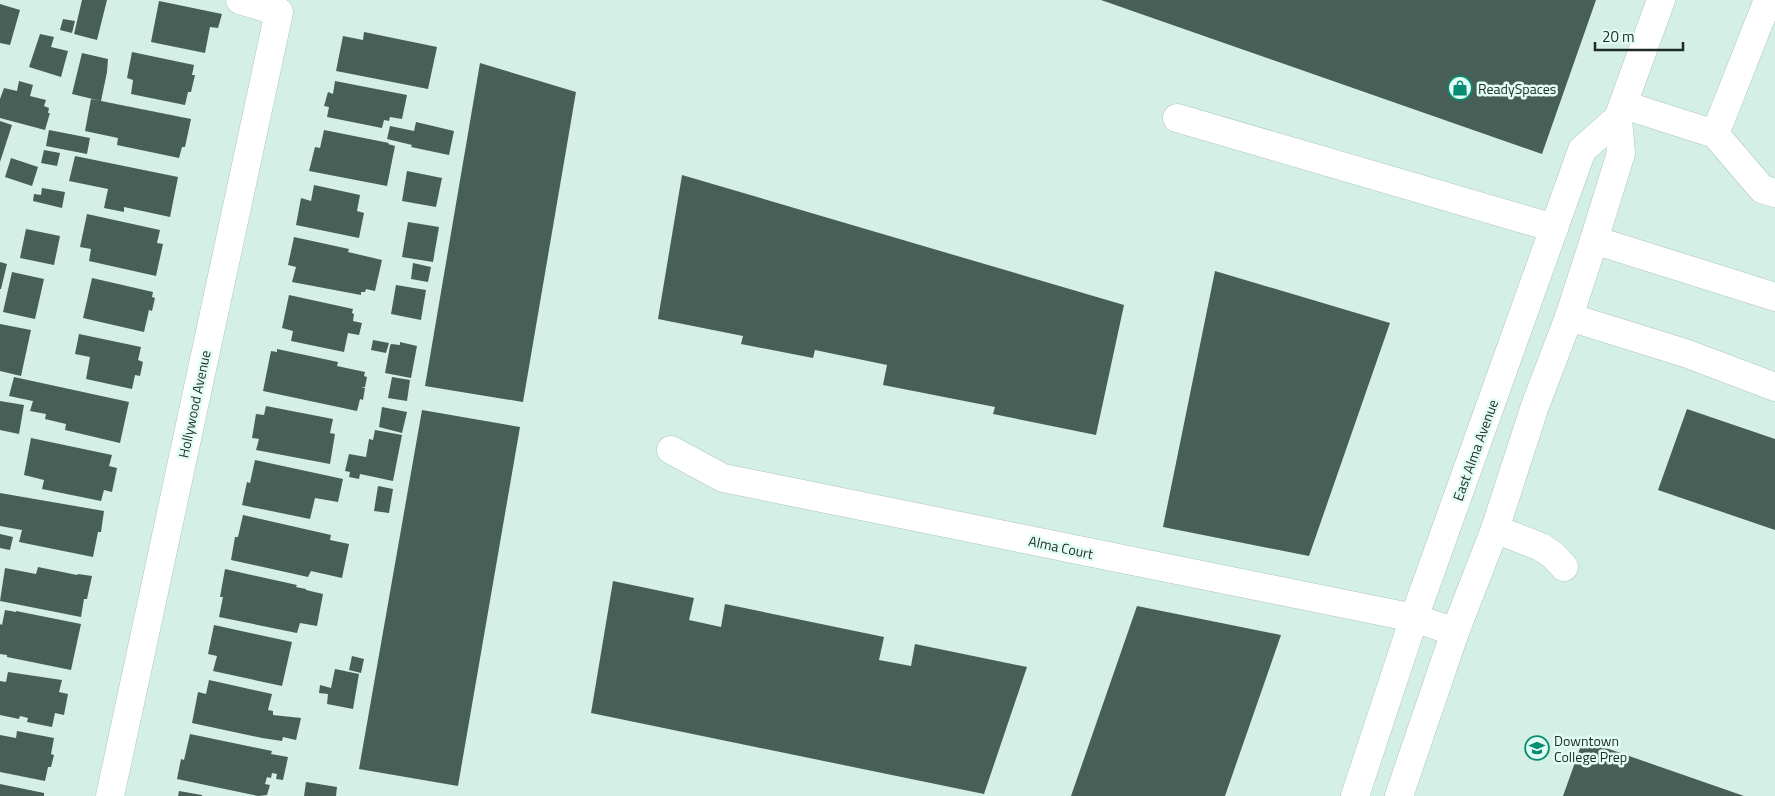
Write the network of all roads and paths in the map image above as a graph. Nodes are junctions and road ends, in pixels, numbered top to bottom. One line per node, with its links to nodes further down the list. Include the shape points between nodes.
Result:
1 (240, 0): 18 (street, Hollywood Avenue, via 279,12)
2 (1661, 0): 4 (street, East Alma Avenue)
3 (1768, 0): 6 (street)
4 (1621, 112): 6 (street); 8 (street, East Alma Avenue, via 1582,150); 9 (street, East Alma Avenue, via 1621,153)
5 (1177, 118): 8 (street)
6 (1714, 134): 7 (street, via 1762,189)
7 (1775, 193)
8 (1554, 228): 16 (street, East Alma Avenue)
9 (1594, 240): 10 (street); 11 (street, East Alma Avenue)
10 (1775, 297)
11 (1569, 317): 12 (street, via 1686,353); 14 (street, East Alma Avenue, via 1535,406)
12 (1775, 387)
13 (671, 450): 16 (street, Alma Court, via 723,478)
14 (1495, 529): 15 (street, via 1540,547 1554,555); 17 (street, East Alma Avenue)
15 (1564, 567)
16 (1414, 618): 17 (street, Alma Court); 19 (street, East Alma Avenue)
17 (1455, 632): 20 (street, East Alma Avenue)
18 (110, 796)
19 (1355, 796)
20 (1399, 796)

